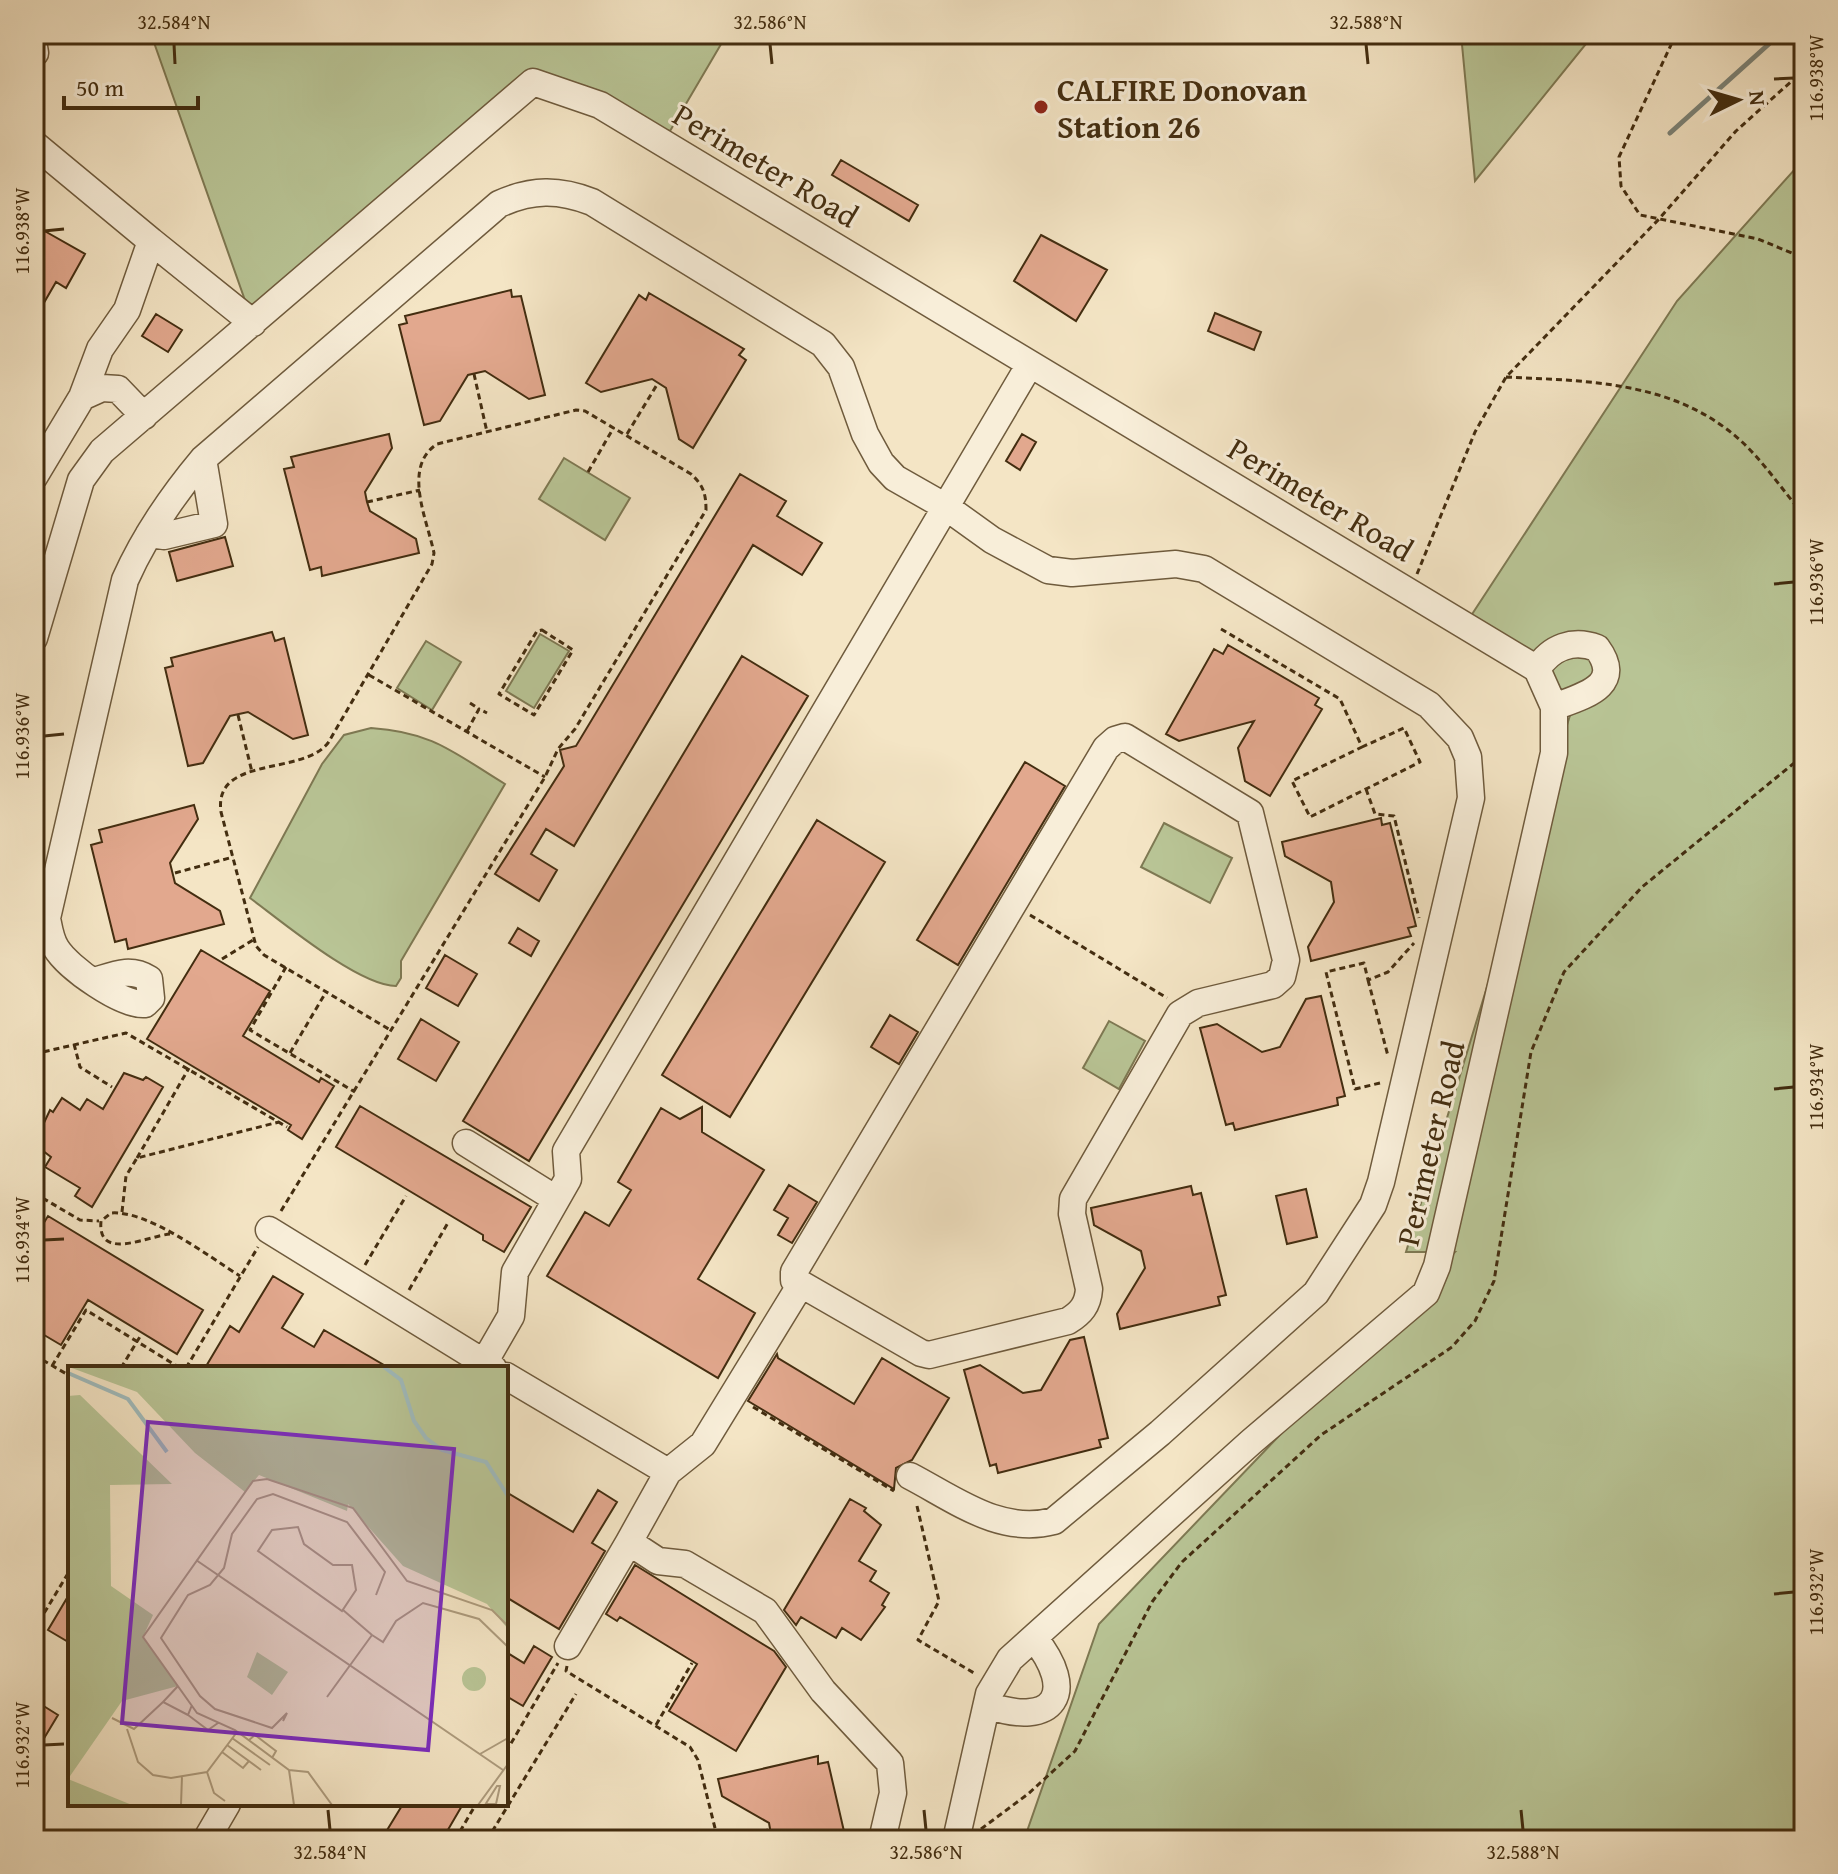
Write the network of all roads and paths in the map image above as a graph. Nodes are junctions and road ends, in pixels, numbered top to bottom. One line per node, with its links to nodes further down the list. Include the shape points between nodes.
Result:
1 (1676, 34): 6 (path, via 1619,157 1621,186 1640,215)
2 (34, 47): 3 (street)
3 (35, 53)
4 (1804, 70): 6 (path, via 1736,131)
5 (34, 144): 7 (street)
6 (1659, 219): 8 (path, via 1758,239); 12 (path)
7 (151, 241): 9 (street); 14 (street, via 127,310 100,349)
8 (1804, 258)
9 (253, 323): 10 (street, Perimeter Road, via 533,82 600,105); 15 (street, Perimeter Road)
10 (1030, 364): 24 (street); 28 (street, Perimeter Road)
11 (474, 374): 17 (path)
12 (1506, 377): 25 (path, via 1614,382 1682,403 1739,439); 28 (path, via 1475,432)
13 (658, 383): 18 (path)
14 (82, 397): 15 (street, via 102,388 118,389); 21 (street)
15 (144, 416): 27 (street, Perimeter Road, via 102,451 81,480)
16 (614, 426): 17 (path, via 576,410); 18 (path); 20 (path)
17 (487, 432): 22 (path, via 427,450 418,468)
18 (627, 434): 42 (path, via 700,482 706,510)
19 (203, 459): 24 (street, via 499,204 550,191 592,202 823,344 841,367 881,463 895,478); 26 (street); 26 (street, via 214,524 164,536)
20 (588, 472)
21 (34, 477)
22 (420, 490): 23 (path); 33 (path, via 432,564)
23 (367, 502)
24 (946, 507): 73 (street, via 566,1151 568,1179); 96 (street, via 1048,570 1072,573 1176,564 1224,579 1448,721 1468,757 1471,798 1381,1182 1373,1205 1316,1293 1054,1521 999,1523)
25 (1804, 515)
26 (149, 534): 53 (street, via 125,580 47,918 61,955)
27 (42, 585): 31 (street, Perimeter Road)
28 (1408, 591): 32 (street, Perimeter Road)
29 (1221, 629): 40 (path, via 1340,699)
30 (542, 630): 30 (path, via 573,650 534,715 499,694)
31 (34, 638)
32 (1537, 669): 35 (street, Perimeter Road); 35 (street, via 1557,648 1573,643 1597,648 1605,658 1605,678 1592,693)
33 (369, 675): 39 (path); 41 (path, via 321,752)
34 (470, 703): 36 (path)
35 (1554, 707): 100 (street, Perimeter Road, via 1554,753 1437,1266 1426,1293)
36 (479, 709): 37 (path); 39 (path)
37 (487, 713)
38 (238, 715): 41 (path)
39 (467, 731): 42 (path)
40 (1362, 747): 43 (path, via 1404,728 1420,762); 43 (path, via 1292,781 1310,817)
41 (252, 772): 44 (path, via 221,791)
42 (545, 777): 56 (path)
43 (1366, 789): 47 (path, via 1375,814 1394,816)
44 (233, 857): 45 (path); 48 (path)
45 (175, 873)
46 (1013, 904): 55 (path); 55 (street, via 1115,740 1135,742 1241,805 1254,823 1285,969 1273,985); 81 (street, via 794,1272 794,1280)
47 (1422, 930)
48 (253, 940): 50 (path); 51 (path, via 264,955)
49 (1415, 941): 52 (path, via 1388,972)
50 (222, 959)
51 (286, 967): 54 (path); 58 (path, via 250,1030)
52 (1368, 980): 60 (path); 62 (path, via 1364,963 1326,972 1355,1089)
53 (95, 981)
54 (326, 992): 56 (path); 58 (path)
55 (1186, 1009): 81 (street, via 1073,1199 1089,1289 1078,1315 929,1355)
56 (392, 1031): 64 (path)
57 (74, 1044): 59 (path); 61 (path, via 126,1033); 63 (path, via 80,1067)
58 (290, 1053): 64 (path)
59 (34, 1054)
60 (1389, 1062)
61 (189, 1068): 67 (path); 70 (path)
62 (1389, 1081)
63 (112, 1087)
64 (355, 1092): 77 (path)
65 (35, 1115): 66 (path)
66 (42, 1118)
67 (279, 1122): 68 (path); 70 (path)
68 (287, 1127)
69 (466, 1143): 73 (street)
70 (137, 1158): 74 (path, via 126,1176)
71 (34, 1193): 75 (path, via 80,1220)
72 (406, 1196): 80 (path)
73 (556, 1199): 91 (street, via 515,1272 511,1316)
74 (122, 1212): 75 (path); 78 (path)
75 (101, 1221): 78 (path, via 104,1241 114,1245)
76 (449, 1221): 82 (path)
77 (269, 1230): 79 (path); 80 (street)
78 (170, 1234): 79 (path)
79 (240, 1276): 89 (path)
80 (354, 1283): 82 (street)
81 (801, 1284): 95 (street, via 703,1444)
82 (398, 1310): 90 (street)
83 (141, 1335): 84 (path)
84 (137, 1341): 86 (path, via 86,1310); 87 (path); 88 (path)
85 (34, 1355): 86 (path)
86 (52, 1366): 92 (path)
87 (122, 1366)
88 (177, 1366)
89 (187, 1366)
90 (486, 1366)
91 (492, 1366)
92 (68, 1375)
93 (508, 1379): 95 (street)
94 (750, 1406): 104 (path, via 918,1506 939,1601 918,1640)
95 (668, 1472): 97 (street)
96 (910, 1476)
97 (629, 1542): 101 (street); 117 (street, via 658,1561 685,1564 765,1611 823,1691 890,1763 893,1793)
98 (68, 1573): 99 (path)
99 (34, 1630)
100 (1034, 1638): 104 (street, Perimeter Road, via 1010,1659); 104 (street, via 1054,1672 1057,1692 1049,1707 1017,1714)
101 (568, 1646): 105 (path, via 566,1671); 106 (path)
102 (692, 1663): 105 (path)
103 (576, 1694): 110 (path)
104 (991, 1695): 118 (street, Perimeter Road)
105 (656, 1725): 115 (path, via 686,1743 698,1760)
106 (508, 1749)
107 (226, 1806): 112 (street)
108 (475, 1806): 113 (path)
109 (508, 1806): 114 (path)
110 (508, 1806)
111 (768, 1830): 116 (path)
112 (206, 1840)
113 (455, 1840)
114 (487, 1840)
115 (718, 1840)
116 (724, 1840)
117 (882, 1840)
118 (956, 1840)

